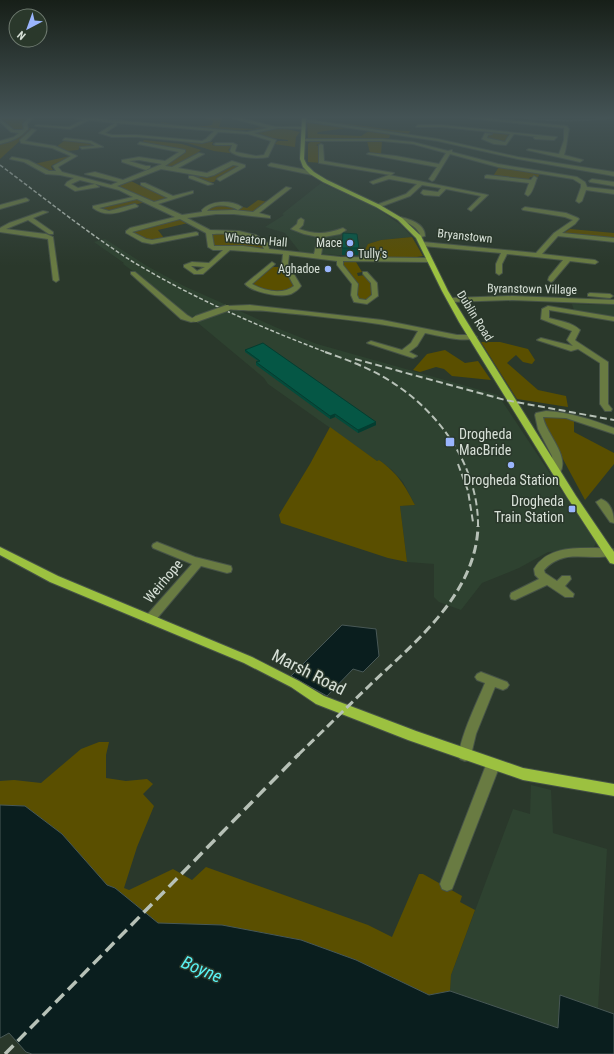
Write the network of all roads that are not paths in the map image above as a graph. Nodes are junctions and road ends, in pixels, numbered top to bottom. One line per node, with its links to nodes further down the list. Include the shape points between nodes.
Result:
1 (37, 167): 18 (street, Wheaton Hall, via 48,173)
2 (55, 167): 18 (street)
3 (159, 167): 29 (street)
4 (168, 167): 16 (street)
5 (180, 167): 16 (street)
6 (224, 167): 17 (street, via 207,175)
7 (241, 167): 26 (street)
8 (282, 167): 19 (street)
9 (306, 167): 19 (main road, Dublin Road)
10 (355, 167): 14 (street)
11 (439, 167): 27 (street)
12 (490, 167): 15 (street)
13 (573, 167): 22 (street)
14 (360, 168): 20 (street)
15 (495, 169): 24 (street); 40 (street, via 572,177 583,183)
16 (174, 171): 17 (street); 23 (street)
17 (191, 172): 23 (street)
18 (60, 173): 25 (street, Wheaton Hall)
19 (312, 173): 51 (main road, Dublin Road)
20 (391, 173)
21 (88, 174): 29 (street)
22 (614, 174)
23 (185, 175): 34 (street)
24 (487, 177): 31 (street); 44 (street, via 534,180)
25 (79, 178): 36 (street, via 68,185 77,190); 37 (street, Wheaton Hall)
26 (220, 179)
27 (432, 179)
28 (592, 180): 35 (street)
29 (124, 182): 37 (street)
30 (374, 182): 32 (street, via 386,177)
31 (484, 182)
32 (421, 183): 38 (street); 51 (street, via 408,195)
33 (143, 184): 46 (street)
34 (210, 184)
35 (614, 184)
36 (95, 186)
37 (113, 186): 45 (street, Wheaton Hall)
38 (445, 187): 41 (street, via 439,194 424,193); 55 (street, via 485,195)
39 (288, 188): 58 (street, via 269,205)
40 (583, 188): 43 (street); 48 (street)
41 (425, 191)
42 (191, 192): 46 (street)
43 (614, 192)
44 (528, 194)
45 (138, 197): 49 (street, Wheaton Hall); 50 (street, via 95,207 102,213 108,213)
46 (174, 198): 49 (street)
47 (26, 200): 52 (street)
48 (579, 201)
49 (154, 204): 59 (street, Wheaton Hall)
50 (135, 206)
51 (378, 206): 71 (main road, Dublin Road, via 400,219)
52 (0, 207)
53 (238, 208): 57 (street, via 239,206 220,203 206,208)
54 (525, 209): 68 (street, via 576,219)
55 (471, 210)
56 (45, 212): 61 (street)
57 (204, 213): 58 (street); 59 (street)
58 (255, 213): 60 (street)
59 (182, 217): 65 (street, Wheaton Hall); 67 (street, via 128,232 144,241 152,242)
60 (268, 217)
61 (29, 218): 63 (street); 66 (street)
62 (301, 220): 69 (street, via 300,225 294,229)
63 (0, 230): 87 (street, via 51,238)
64 (343, 230): 69 (street, via 336,235)
65 (209, 232): 72 (street, Wheaton Hall, via 210,247); 73 (street, via 244,234 262,240)
66 (51, 233)
67 (196, 234)
68 (556, 234): 70 (street); 76 (street)
69 (321, 236): 77 (street)
70 (614, 240)
71 (423, 244): 74 (street, Bryanstown); 80 (main road, Dublin Road)
72 (228, 248): 75 (street, Wheaton Hall); 83 (street)
73 (267, 248)
74 (505, 251): 76 (street, Bryanstown); 86 (street, via 499,262)
75 (286, 254): 77 (street, Wheaton Hall); 82 (street, via 285,264 298,286 292,291 273,292 251,288 248,284)
76 (538, 255): 78 (street, Bryanstown)
77 (317, 257): 79 (street, Wheaton Hall)
78 (568, 258): 81 (street, Bryanstown); 88 (street)
79 (340, 259): 80 (street, Wheaton Hall); 85 (street, via 340,265 355,284 356,301 367,302 375,296 377,287 373,279)
80 (429, 260): 91 (main road, Dublin Road)
81 (595, 262)
82 (272, 264)
83 (210, 265)
84 (134, 273): 98 (street, bridge, via 190,320 227,308 267,308 382,322)
85 (365, 273)
86 (499, 273)
87 (56, 280)
88 (551, 280)
89 (590, 295): 90 (street)
90 (614, 296)
91 (450, 300): 92 (street, Byranstown Village, via 512,298); 99 (main road, Dublin Road)
92 (566, 301): 93 (street, Byranstown Village); 94 (street)
93 (614, 302)
94 (566, 311): 96 (street); 97 (street, via 546,309 545,319)
95 (583, 317): 97 (street)
96 (614, 319)
97 (574, 329): 102 (street, via 576,330 572,340)
98 (423, 330): 99 (street, via 457,337); 103 (street, via 414,344)
99 (473, 337): 111 (main road, Dublin Road)
100 (541, 340): 102 (street, via 571,349)
101 (371, 343): 103 (street)
102 (578, 347): 105 (street, via 604,362)
103 (403, 353): 104 (street)
104 (413, 356)
105 (605, 374): 106 (street); 107 (street)
106 (614, 376)
107 (604, 394): 108 (street); 109 (street, via 604,404)
108 (614, 395)
109 (608, 409)
110 (614, 432): 111 (street, via 583,420 547,413 539,415 541,425 557,456)
111 (557, 471): 116 (main road, Dublin Road)
112 (601, 502): 113 (street)
113 (614, 520)
114 (157, 546): 117 (street, Weirhope)
115 (0, 551): 124 (main road, Marsh Road, via 54,579)
116 (611, 556): 120 (street, via 566,553 551,557 539,569 540,575)
117 (198, 563): 118 (street, Weirhope); 124 (street, Weirhope)
118 (227, 568)
119 (566, 579): 121 (street)
120 (546, 580): 121 (street); 123 (street)
121 (557, 587): 122 (street)
122 (569, 594)
123 (515, 596)
124 (150, 619): 126 (main road, Marsh Road, via 248,660 320,700)
125 (492, 681): 126 (street, via 470,734)
126 (465, 755): 127 (main road, Marsh Road)
127 (493, 765): 128 (main road, Marsh Road, via 523,774); 129 (street)
128 (614, 790)
129 (447, 884)

